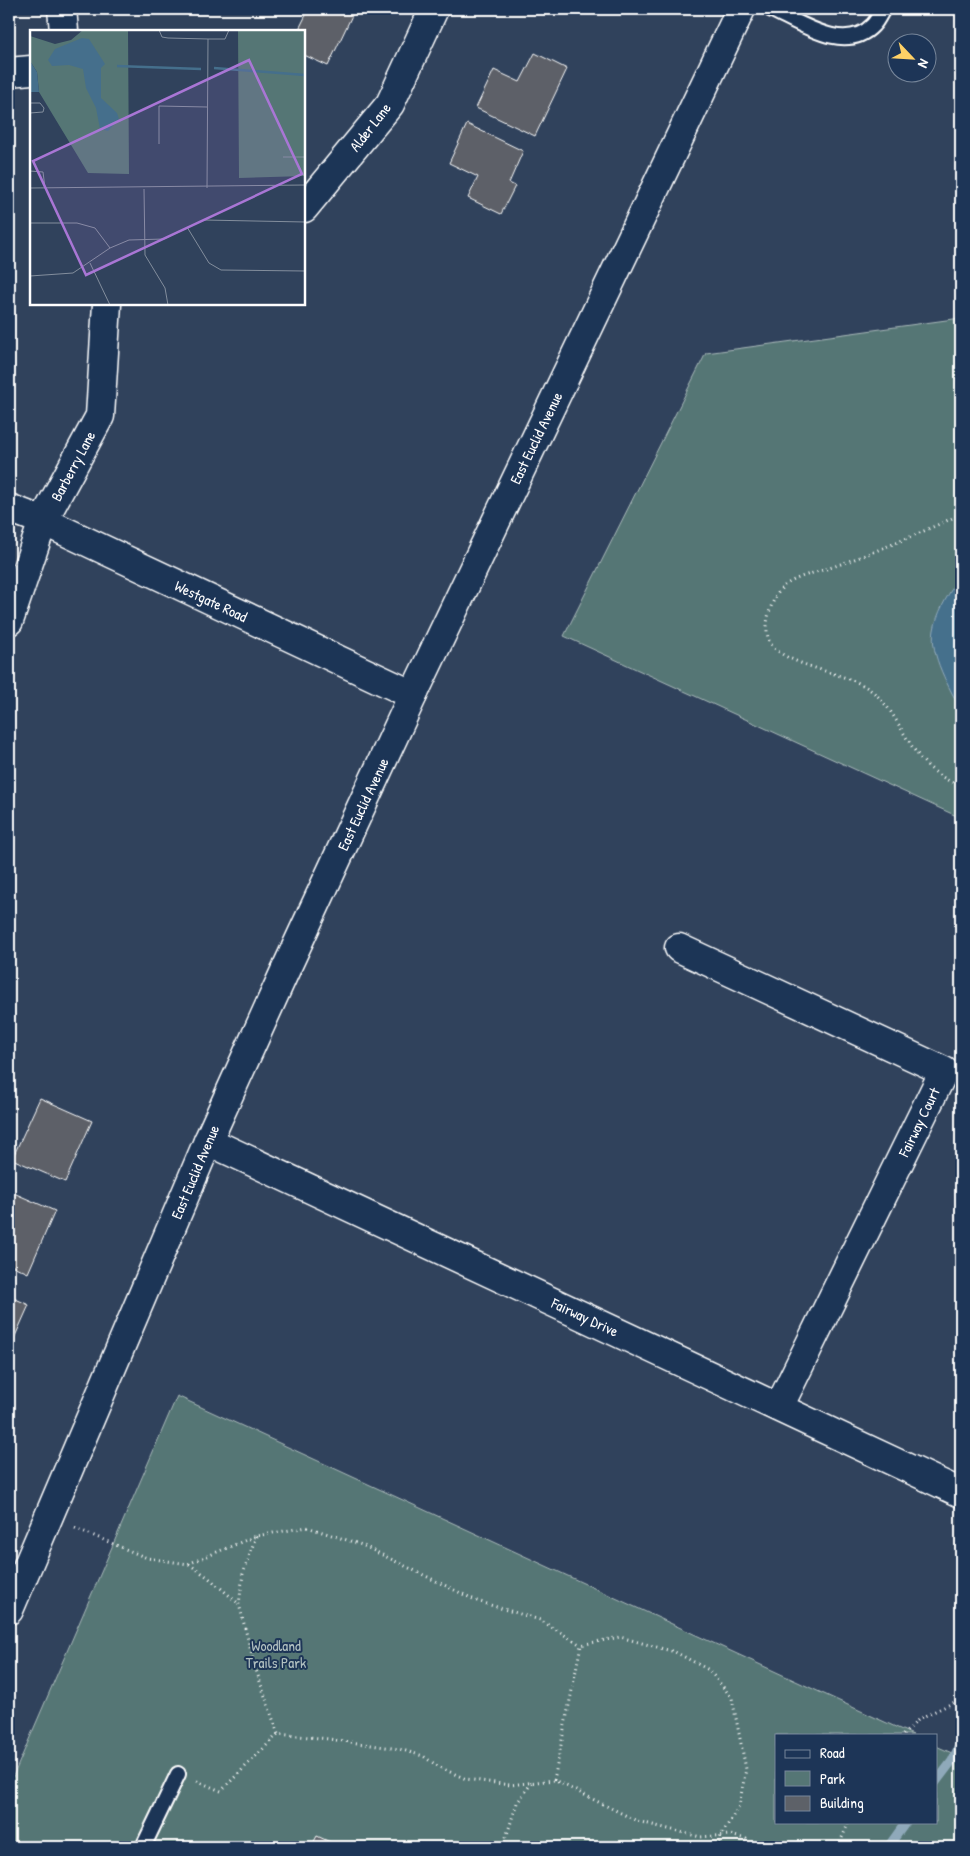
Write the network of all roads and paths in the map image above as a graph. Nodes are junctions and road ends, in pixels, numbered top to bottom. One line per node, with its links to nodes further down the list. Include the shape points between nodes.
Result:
1 (62, 9): 6 (street)
2 (434, 9): 9 (street, Alder Lane, via 390,104)
3 (741, 9): 15 (street, East Euclid Avenue)
4 (770, 9): 5 (lane, via 819,32 846,38 862,34 874,25)
5 (883, 9)
6 (64, 30)
7 (30, 70): 8 (street)
8 (9, 72)
9 (305, 207)
10 (107, 305): 13 (street, Barberry Lane, via 100,416)
11 (9, 508): 13 (street, Westgate Road)
12 (961, 514): 16 (path, via 782,587 770,608 766,626 770,643 784,656 866,687 883,701 919,758)
13 (43, 521): 14 (street, Barberry Lane); 15 (street, Westgate Road)
14 (9, 621)
15 (412, 696): 18 (street, East Euclid Avenue)
16 (961, 788)
17 (680, 948): 19 (street, Fairway Court, via 944,1071)
18 (208, 1141): 19 (street, Fairway Drive); 25 (street, East Euclid Avenue)
19 (779, 1407): 20 (street, Fairway Drive)
20 (961, 1493)
21 (68, 1526): 23 (path, via 147,1558)
22 (256, 1536): 23 (path); 24 (path, via 243,1574); 26 (path, via 307,1527 362,1545 477,1602 540,1620)
23 (188, 1564): 24 (path)
24 (239, 1604): 28 (path, via 254,1664)
25 (9, 1610)
26 (581, 1644): 31 (path); 34 (path, via 620,1636 675,1652 709,1670 732,1698 746,1769 739,1806)
27 (961, 1697): 29 (path, via 920,1718)
28 (278, 1734): 30 (path, via 221,1791); 32 (path, via 399,1749 423,1756 466,1779 510,1785)
29 (903, 1734)
30 (178, 1774): 35 (lane)
31 (554, 1780): 32 (path); 34 (path, via 638,1821 700,1837)
32 (533, 1781): 36 (path, via 517,1803)
33 (848, 1824): 39 (path)
34 (721, 1836): 37 (path); 38 (path, via 746,1839)
35 (143, 1847)
36 (503, 1847)
37 (717, 1847)
38 (751, 1847)
39 (838, 1847)

